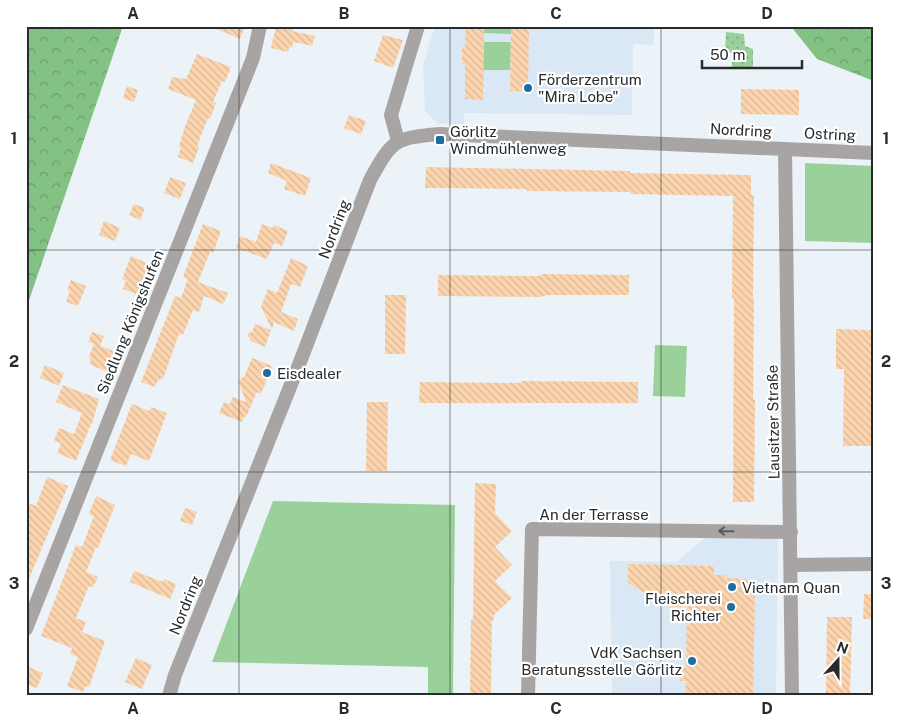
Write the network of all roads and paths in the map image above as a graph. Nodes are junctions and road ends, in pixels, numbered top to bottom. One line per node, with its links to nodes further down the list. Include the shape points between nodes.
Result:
1 (260, 26): 9 (street, Siedlung Königshufen, via 253,58)
2 (418, 26): 3 (street, via 391,115)
3 (398, 141): 4 (street, Nordring, via 440,134); 10 (street, Nordring, via 381,159 370,180)
4 (785, 149): 5 (street, Ostring); 6 (street, Lausitzer Straße)
5 (874, 153)
6 (791, 532): 8 (street, Lausitzer Straße); 11 (street, An der Terrasse, one-way to 11, via 532,529)
7 (874, 564): 8 (street)
8 (791, 565): 12 (street, Lausitzer Straße)
9 (26, 629)
10 (169, 696)
11 (528, 696)
12 (792, 696)

